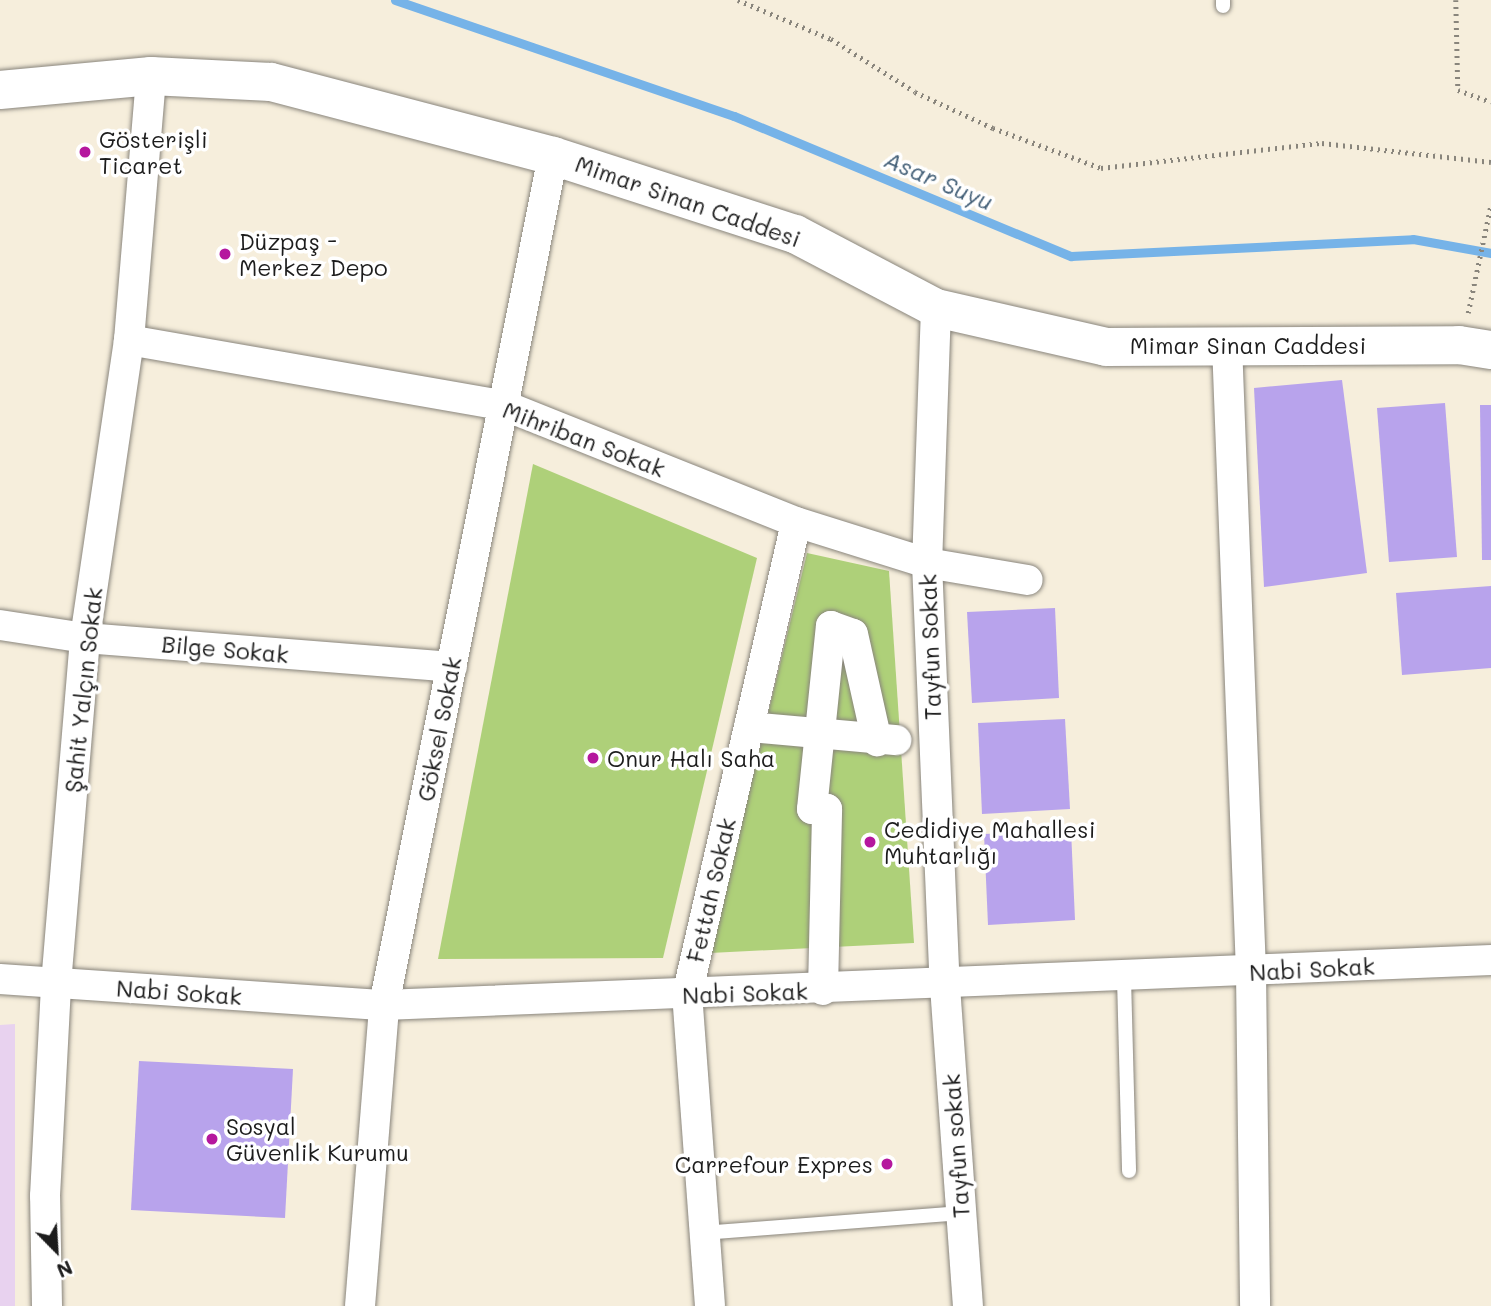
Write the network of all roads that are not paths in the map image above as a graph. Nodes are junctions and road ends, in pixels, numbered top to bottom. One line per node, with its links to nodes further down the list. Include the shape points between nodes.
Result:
1 (151, 76): 2 (main road, Mimar Sinan Caddesi); 3 (main road, Mimar Sinan Caddesi, via 271,82); 5 (street, Şahit Yalçın Sokak)
2 (0, 90)
3 (552, 156): 4 (main road, Mimar Sinan Caddesi, via 795,234); 8 (street, Göksel Sokak)
4 (936, 308): 6 (main road, Mimar Sinan Caddesi, via 1106,347); 10 (street, Tayfun Sokak)
5 (129, 340): 8 (street, Mihriban Sokak); 13 (street, Şahit Yalçın Sokak)
6 (1227, 344): 7 (main road, Mimar Sinan Caddesi); 18 (street)
7 (1491, 349)
8 (503, 405): 9 (street, Mihriban Sokak); 14 (street, Göksel Sokak)
9 (796, 522): 10 (street, Mihriban Sokak); 15 (street, Fettah Sokak)
10 (927, 563): 11 (street, Mihriban Sokak); 22 (street, Tayfun Sokak)
11 (1028, 580)
12 (0, 625): 13 (street, Bilge Sokak)
13 (85, 638): 14 (street, Bilge Sokak); 21 (street, Şahit Yalçın Sokak)
14 (452, 667): 25 (street, Göksel Sokak)
15 (749, 727): 16 (street); 24 (street, Fettah Sokak)
16 (819, 736): 16 (street, via 831,626 853,634 887,741); 23 (street, via 812,809 827,809)
17 (1491, 960): 18 (street, Nabi Sokak)
18 (1251, 972): 19 (street, Nabi Sokak); 33 (street)
19 (1124, 978): 22 (street, Nabi Sokak); 26 (lane)
20 (0, 979): 21 (street, Nabi Sokak)
21 (55, 984): 25 (street, Nabi Sokak); 29 (street, Şahit Yalçın Sokak, via 45,1196)
22 (945, 986): 23 (street, Nabi Sokak); 27 (street, Tayfun sokak)
23 (823, 990): 24 (street, Nabi Sokak)
24 (687, 995): 25 (street, Nabi Sokak); 28 (street, Fettah Sokak)
25 (384, 1005): 30 (street, Göksel Sokak)
26 (1129, 1171)
27 (961, 1213): 28 (lane); 32 (street, Tayfun sokak)
28 (703, 1233): 31 (street, Fettah Sokak)
29 (47, 1306)
30 (360, 1306)
31 (710, 1306)
32 (968, 1306)
33 (1255, 1306)

